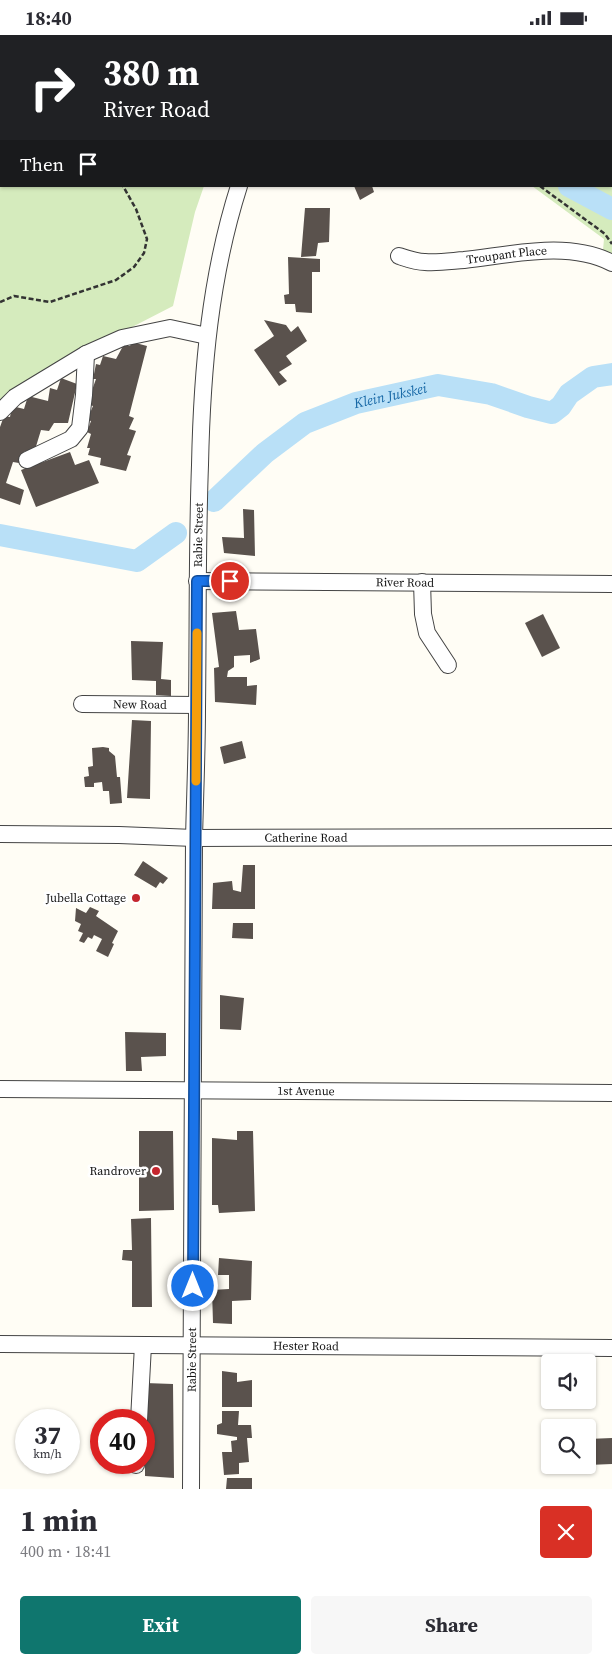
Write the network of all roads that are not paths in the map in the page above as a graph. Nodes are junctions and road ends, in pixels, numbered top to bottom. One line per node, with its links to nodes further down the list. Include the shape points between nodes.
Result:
1 (239, 187): 4 (street, Rabie Street, via 214,289)
2 (399, 256): 3 (street, Troupant Place, via 436,263 568,251 590,254)
3 (612, 263)
4 (207, 336): 5 (street, via 170,328 122,338); 8 (street, Rabie Street, via 202,393)
5 (86, 353): 6 (street, via 15,397); 7 (street, via 80,428 70,439)
6 (0, 412)
7 (27, 459)
8 (197, 581): 9 (street, River Road); 13 (street, Rabie Street)
9 (422, 583): 10 (street, River Road); 11 (street, via 427,633)
10 (612, 584)
11 (448, 665)
12 (82, 704): 13 (street, New Road)
13 (197, 705): 16 (street, Rabie Street)
14 (0, 834): 16 (street, Catherine Road)
15 (612, 837): 16 (street, Catherine Road)
16 (194, 838): 18 (street, Rabie Street)
17 (0, 1089): 18 (street, 1st Avenue)
18 (194, 1090): 19 (street, 1st Avenue); 22 (street, Rabie Street)
19 (612, 1093)
20 (0, 1344): 21 (street, Hester Road)
21 (143, 1345): 22 (street, Hester Road); 24 (street)
22 (193, 1345): 23 (street, Hester Road); 25 (street, Rabie Street)
23 (612, 1348)
24 (140, 1409)
25 (191, 1489)

